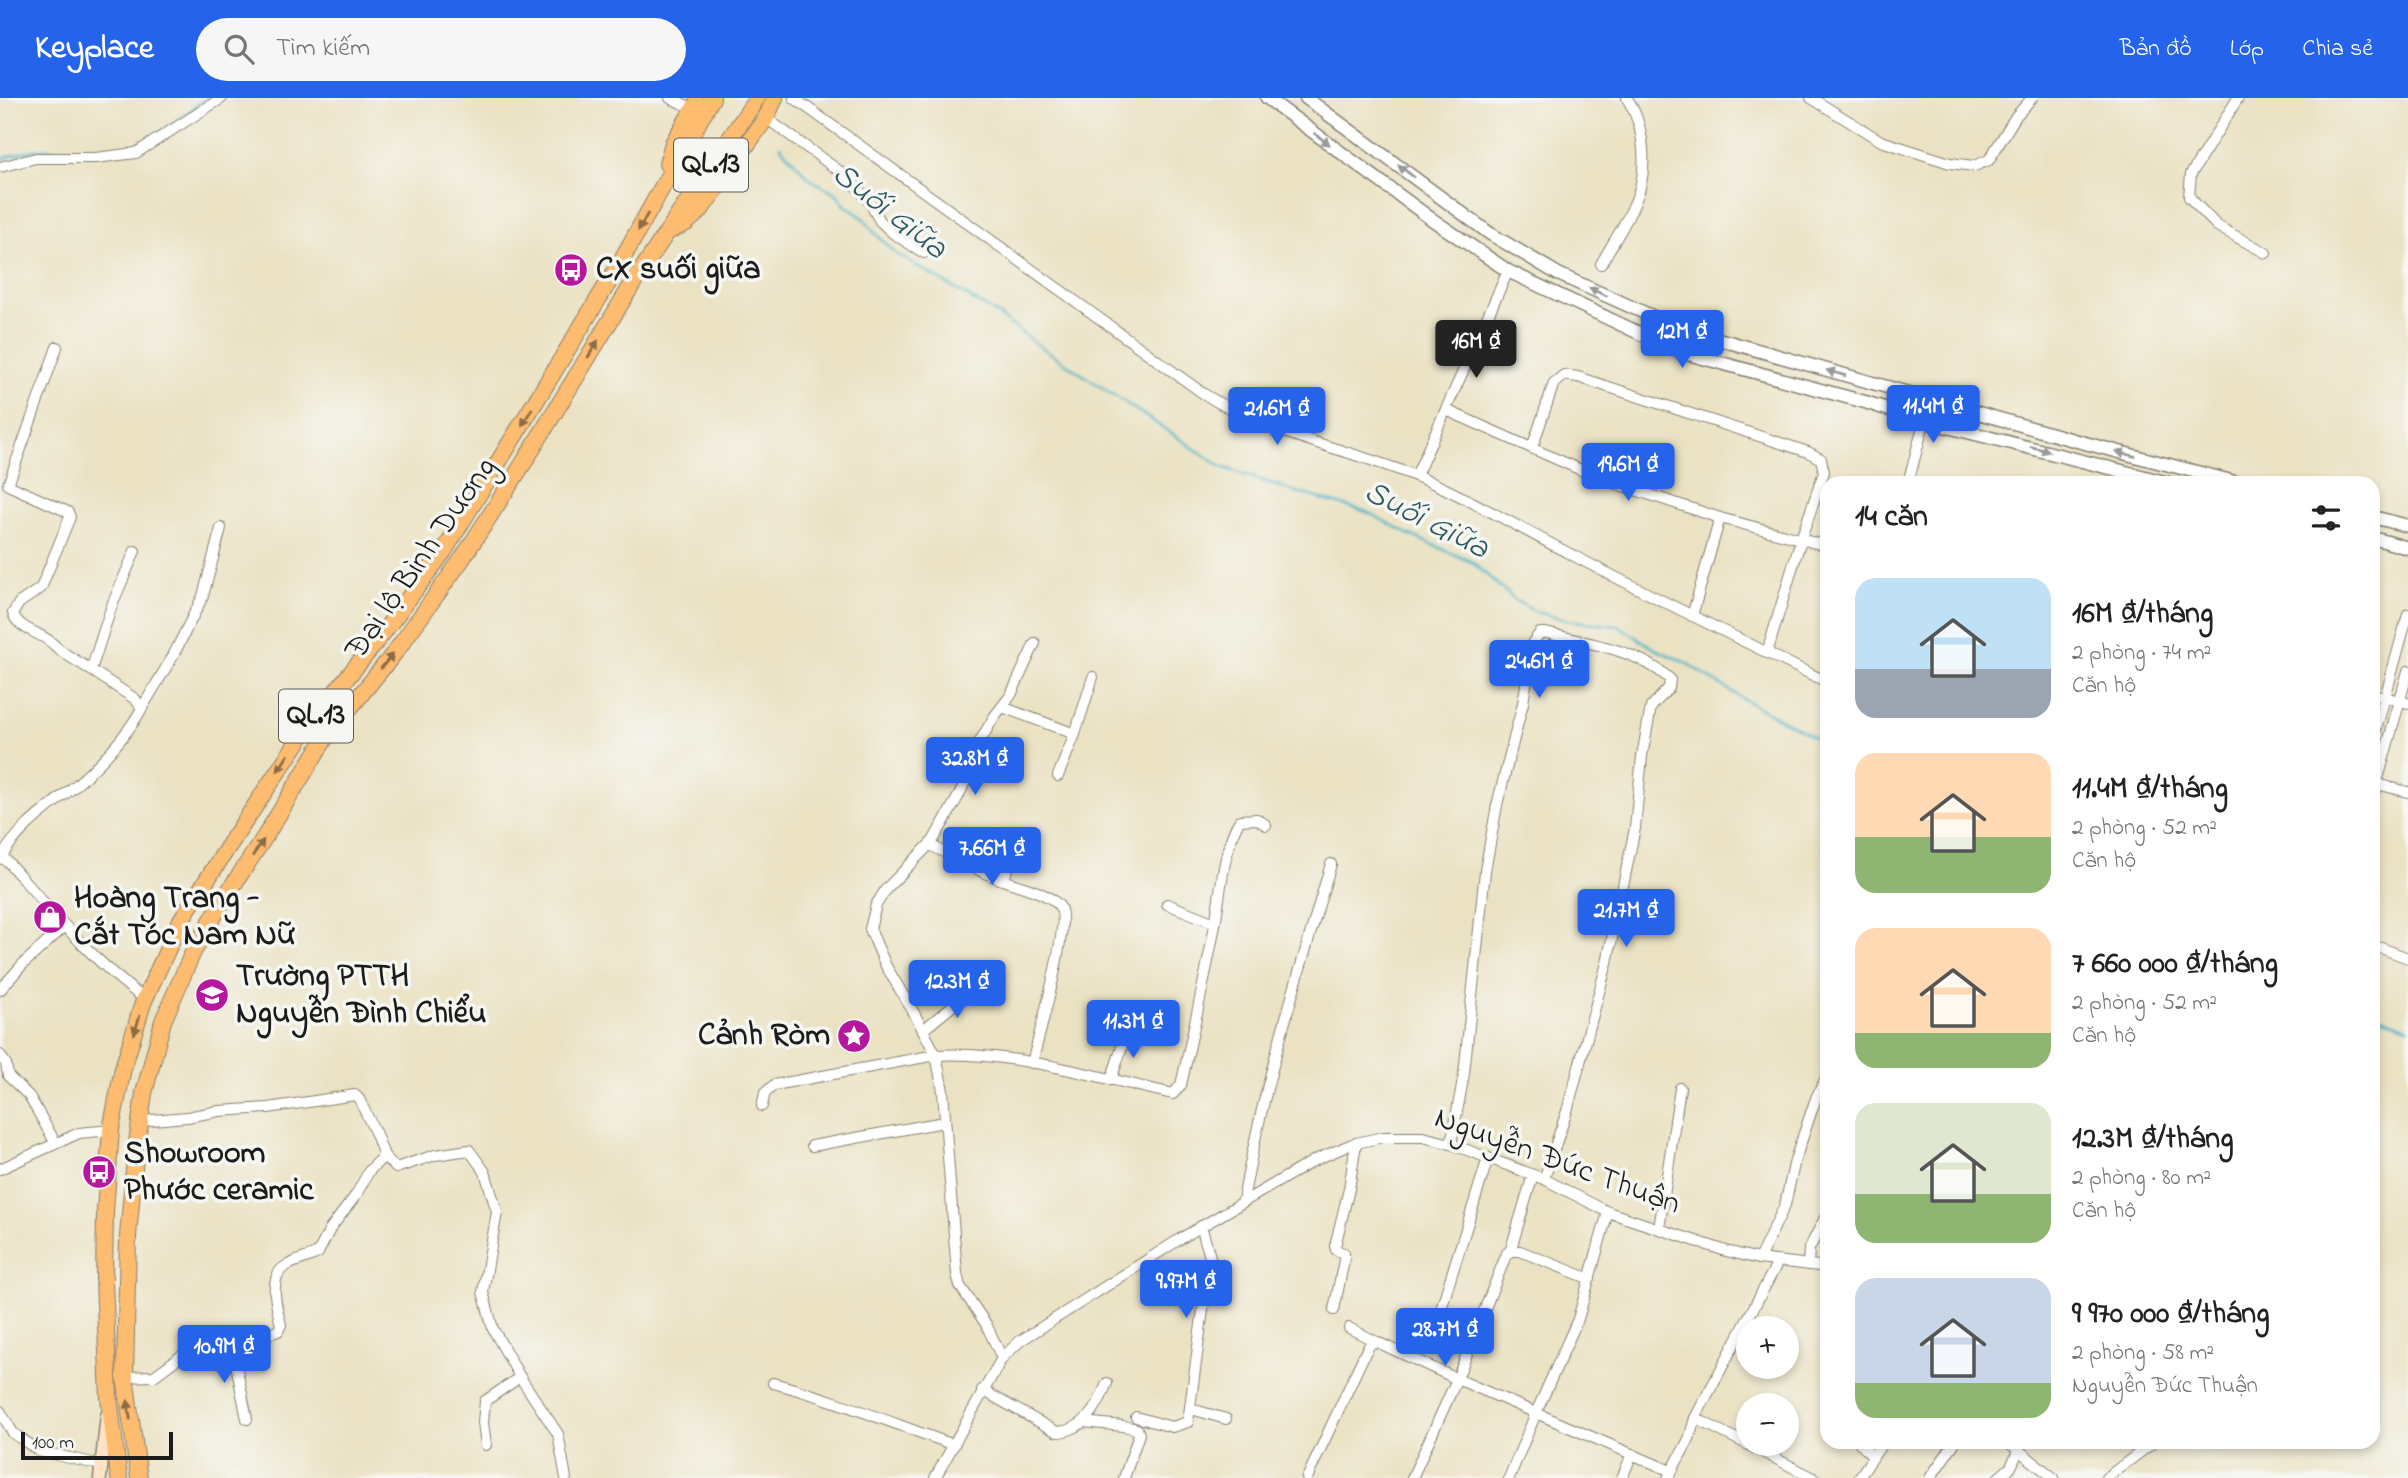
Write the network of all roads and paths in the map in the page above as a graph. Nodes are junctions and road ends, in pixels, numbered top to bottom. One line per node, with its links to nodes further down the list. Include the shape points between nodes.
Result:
1 (222, 98): 15 (street, via 136,153 36,158)
2 (670, 98): 13 (street)
3 (712, 98): 13 (highway, Đại lộ Bình Dương / QL.13)
4 (757, 98): 16 (highway, Đại lộ Bình Dương / QL.13)
5 (775, 98): 14 (highway)
6 (794, 98): 26 (street, via 1217,402 1274,430)
7 (1267, 98): 20 (street, one-way to 20)
8 (1306, 98): 22 (street, one-way to 8, via 1689,331 1558,274 1489,233)
9 (1627, 98): 19 (street, via 1642,141 1643,168 1636,201)
10 (1811, 98): 11 (street, via 1881,141 1974,166 1989,160 2015,116)
11 (2032, 98)
12 (2238, 98): 18 (street, via 2191,174 2189,197 2217,226)
13 (699, 106): 71 (highway, Đại lộ Bình Dương / QL.13, one-way to 71, via 616,270 444,551 311,722 181,920)
14 (766, 118): 16 (highway, via 700,211); 17 (street, via 849,178 880,221)
15 (0, 167)
16 (666, 232): 82 (highway, Đại lộ Bình Dương / QL.13, one-way to 16, via 163,1021 224,899 324,740 462,559)
17 (924, 253)
18 (2266, 253)
19 (1601, 264)
20 (1508, 271): 23 (street); 24 (street, via 1677,351)
21 (57, 348): 45 (street, via 8,485 68,512 70,517 41,588 13,613 17,622)
22 (1930, 400): 24 (street); 30 (street, one-way to 22)
23 (1446, 410): 25 (street); 26 (street)
24 (1924, 421): 28 (street); 29 (street, one-way to 29)
25 (1532, 448): 27 (street, via 1554,383 1564,375 1808,452 1821,459); 32 (street, via 1599,478)
26 (1416, 476): 42 (street)
27 (1823, 476)
28 (1910, 476)
29 (2141, 476)
30 (2211, 476)
31 (1820, 484): 36 (street)
32 (1720, 518): 36 (street); 42 (street)
33 (2380, 519): 34 (street)
34 (2408, 526)
35 (221, 528): 53 (street, via 203,596)
36 (1801, 539): 38 (street); 44 (street)
37 (2380, 540): 39 (street)
38 (1820, 544)
39 (2408, 548)
40 (135, 551): 45 (street)
41 (2408, 614): 49 (street)
42 (1692, 616): 44 (street)
43 (1035, 642): 52 (street)
44 (1768, 653): 48 (street)
45 (91, 670): 53 (street)
46 (2408, 671): 51 (street)
47 (1093, 677): 54 (street)
48 (1820, 679)
49 (2380, 690)
50 (2380, 696): 51 (street)
51 (2404, 702): 55 (street)
52 (1002, 707): 54 (street); 61 (street, via 979,743 958,797)
53 (142, 708): 62 (street, via 117,745 26,827)
54 (1075, 734): 56 (street)
55 (2380, 775)
56 (1058, 776)
57 (2380, 785): 58 (street)
58 (2408, 792)
59 (1266, 825): 65 (street, via 1257,819 1240,820 1235,827)
60 (1017, 838): 61 (street, via 1005,876)
61 (932, 843): 73 (street, via 886,889 870,929); 76 (street, via 1061,907 1063,921)
62 (0, 858): 66 (street)
63 (1331, 864): 92 (street, via 1283,1025)
64 (1167, 904): 65 (street)
65 (1215, 923): 77 (street, via 1181,1085 1173,1094)
66 (65, 926): 70 (street); 71 (street)
67 (2380, 948): 68 (street)
68 (2408, 958)
69 (972, 989): 73 (street)
70 (0, 990)
71 (145, 999): 83 (highway, Đại lộ Bình Dương / QL.13, one-way to 83, via 123,1068)
72 (1128, 1029): 77 (street)
73 (923, 1030): 75 (street)
74 (0, 1055): 84 (street, via 8,1076 29,1096)
75 (936, 1055): 76 (street, via 963,1053); 80 (street, via 774,1085 765,1093); 81 (street)
76 (1032, 1063): 77 (street)
77 (1111, 1080)
78 (1680, 1088): 96 (street)
79 (1820, 1090): 98 (street, via 1795,1160 1785,1205)
80 (762, 1106)
81 (944, 1122): 87 (street); 108 (street, via 957,1274)
82 (139, 1127): 83 (highway); 88 (street, via 219,1111 355,1095); 109 (highway, Đại lộ Bình Dương / QL.13, via 128,1236)
83 (111, 1129): 84 (street); 115 (highway, Đại lộ Bình Dương / QL.13, via 104,1280)
84 (55, 1142): 90 (street)
85 (1356, 1143): 86 (street, Nguyễn Đức Thuận, via 1383,1137 1423,1137); 92 (street, Nguyễn Đức Thuận, via 1315,1160); 103 (street, via 1335,1246 1344,1253 1344,1260)
86 (1451, 1144): 89 (street, Nguyễn Đức Thuận); 91 (street, via 1464,1074 1485,871 1533,642 1540,633 1603,645 1659,670 1671,683 1651,707 1635,828 1607,963 1567,1111)
87 (812, 1146)
88 (384, 1156): 107 (street, via 369,1171 318,1253 284,1266 278,1273 278,1331); 110 (street, via 396,1168 469,1150 485,1172 497,1212 483,1292 493,1329)
89 (1488, 1158): 91 (street, Nguyễn Đức Thuận); 104 (street)
90 (0, 1169)
91 (1539, 1177): 93 (street, Nguyễn Đức Thuận); 97 (street)
92 (1243, 1201): 94 (street, Nguyễn Đức Thuận)
93 (1608, 1212): 96 (street, Nguyễn Đức Thuận); 102 (street)
94 (1201, 1227): 108 (street, Nguyễn Đức Thuận, via 1020,1341); 116 (street, via 1210,1257)
95 (1820, 1228): 100 (street, via 1809,1249)
96 (1659, 1229): 98 (street, Nguyễn Đức Thuận)
97 (1510, 1252): 102 (street, via 1520,1251); 111 (street, via 1500,1266)
98 (1759, 1259): 99 (street, Nguyễn Đức Thuận)
99 (1778, 1262): 100 (street, Nguyễn Đức Thuận); 120 (street)
100 (1808, 1265): 101 (street, Nguyễn Đức Thuận)
101 (1820, 1266)
102 (1590, 1279): 117 (street, via 1578,1319)
103 (1334, 1310)
104 (1437, 1322)
105 (1349, 1328): 106 (street)
106 (1377, 1342): 111 (street); 140 (street, via 1366,1352)
107 (232, 1345): 109 (street, via 181,1356 154,1376); 121 (street)
108 (1002, 1358): 114 (street, Nguyễn Đức Thuận)
109 (125, 1377): 136 (highway, Đại lộ Bình Dương / QL.13, one-way to 109)
110 (520, 1377): 124 (street, via 485,1401); 137 (street, via 558,1434)
111 (1457, 1379): 117 (street); 141 (street)
112 (773, 1382): 125 (street)
113 (1107, 1383): 123 (street)
114 (982, 1390): 123 (street, via 1057,1432 1070,1432); 125 (street, Nguyễn Đức Thuận)
115 (109, 1398): 133 (main road); 135 (highway, Đại lộ Bình Dương / QL.13)
116 (1191, 1409): 119 (street, via 1188,1422 1172,1427); 122 (street)
117 (1535, 1413): 131 (street); 142 (street)
118 (1, 1417): 133 (street, via 13,1433 40,1451)
119 (1136, 1417)
120 (1695, 1418): 134 (street); 144 (street)
121 (247, 1419)
122 (1226, 1419)
123 (1083, 1422): 139 (street, via 1137,1429)
124 (486, 1445)
125 (954, 1445): 138 (street, Nguyễn Đức Thuận)
126 (1866, 1449): 132 (street)
127 (1878, 1449): 132 (street)
128 (1950, 1449): 146 (street)
129 (2145, 1449): 149 (street)
130 (2018, 1451): 147 (street, via 2011,1468); 148 (street)
131 (1632, 1454): 134 (street); 143 (street)
132 (1873, 1457): 145 (street)
133 (101, 1471)
134 (1670, 1474)
135 (119, 1478)
136 (139, 1478)
137 (566, 1478)
138 (935, 1478)
139 (1124, 1478)
140 (1307, 1478)
141 (1412, 1478)
142 (1509, 1478)
143 (1622, 1478)
144 (1814, 1478)
145 (1859, 1478)
146 (1930, 1478)
147 (1998, 1478)
148 (2054, 1478)
149 (2106, 1478)

